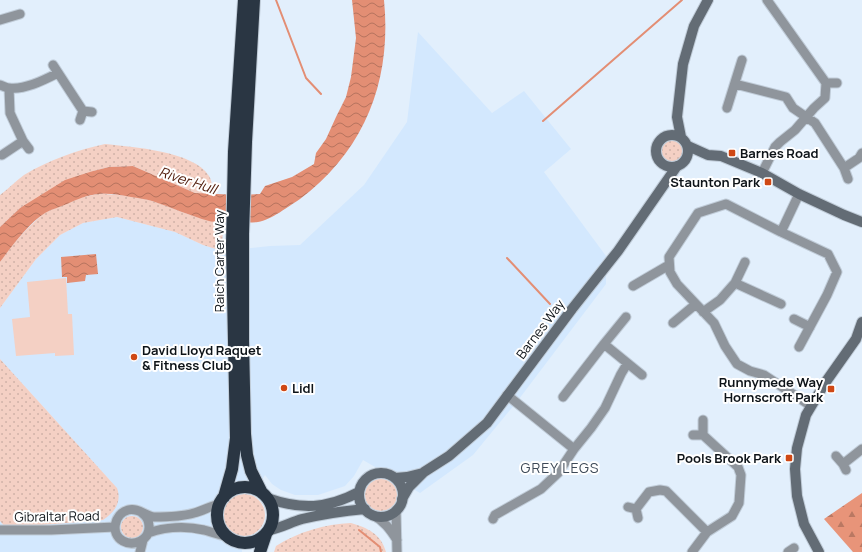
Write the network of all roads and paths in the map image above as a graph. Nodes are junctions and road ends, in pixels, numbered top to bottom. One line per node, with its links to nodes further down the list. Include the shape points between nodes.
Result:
1 (244, 0): 64 (highway, Raich Carter Way, via 234,152 232,245 236,438 232,469)
2 (254, 0): 62 (highway, Raich Carter Way, via 243,234 245,434 251,472)
3 (708, 0): 14 (street, via 694,26 683,64)
4 (767, 0): 8 (street)
5 (22, 13): 6 (street)
6 (0, 20)
7 (742, 60): 10 (street)
8 (826, 83): 9 (street); 15 (street, via 825,98)
9 (837, 83)
10 (735, 84): 13 (street); 15 (street, via 786,97 794,108)
11 (0, 85): 12 (street)
12 (9, 88): 16 (street, via 28,86 46,80 55,69 88,111); 21 (street, via 10,113 26,145)
13 (727, 108)
14 (677, 117): 17 (street); 18 (street)
15 (806, 117): 26 (street, via 815,123); 27 (street, via 796,130 776,147)
16 (80, 120)
17 (666, 135): 18 (street); 24 (street, via 659,141 656,149 658,158)
18 (681, 136): 19 (street)
19 (688, 146): 22 (street); 23 (street)
20 (862, 153): 26 (street)
21 (2, 155)
22 (708, 155): 23 (street); 27 (street, via 721,156)
23 (687, 158): 25 (street)
24 (665, 166): 25 (street); 29 (street)
25 (677, 166): 29 (street, Barnes Way)
26 (844, 168): 28 (street)
27 (762, 173): 30 (street)
28 (848, 179)
29 (663, 188): 50 (street, Barnes Way)
30 (799, 194): 31 (street); 32 (street)
31 (860, 220)
32 (781, 232): 34 (street, via 726,204 698,213 669,257); 44 (street, via 828,254 837,272)
33 (746, 262): 35 (street)
34 (669, 265): 36 (street); 37 (street, via 676,284)
35 (735, 284): 38 (street); 39 (street)
36 (633, 286)
37 (696, 304): 39 (street); 43 (street)
38 (781, 304)
39 (704, 312): 52 (street, via 714,323 737,364 764,375)
40 (626, 316): 46 (street)
41 (794, 319): 44 (street)
42 (862, 322): 45 (street)
43 (673, 323)
44 (810, 327): 47 (street)
45 (859, 341): 52 (street, via 825,383)
46 (604, 344): 48 (street); 51 (street)
47 (799, 347)
48 (627, 364): 49 (street); 56 (street, via 605,408)
49 (642, 375)
50 (507, 395): 56 (street); 59 (street, Barnes Way, via 487,422 449,456)
51 (563, 397)
52 (811, 406): 84 (street, via 797,448 795,468 797,496 804,524)
53 (703, 420): 55 (street)
54 (693, 435): 55 (street)
55 (703, 435): 73 (street, via 738,467 741,475 739,503 732,516)
56 (574, 449): 69 (street, via 558,473 541,489 495,515)
57 (862, 449): 58 (street, via 845,467)
58 (836, 456)
59 (424, 472): 60 (street, Barnes Way); 63 (street, Barnes Way)
60 (395, 478): 61 (street, via 386,474 374,474 364,482); 63 (street, via 402,488)
61 (360, 492): 62 (street, via 339,502 317,506 295,506); 67 (street, via 360,501)
62 (265, 496): 64 (highway, via 249,488 242,488 235,489); 72 (highway, via 273,517)
63 (402, 499): 65 (street)
64 (222, 500): 68 (street, via 195,513 180,516 151,517); 75 (highway, via 217,516 220,528)
65 (396, 510): 67 (street, via 385,516); 76 (street)
66 (634, 511): 73 (street, via 649,492 666,491)
67 (369, 512): 72 (street, via 316,516); 76 (street, via 382,520)
68 (142, 513): 70 (street, via 136,510 123,512); 74 (street, via 147,518 149,526)
69 (493, 519)
70 (115, 527): 71 (street, Gibraltar Road); 77 (street, via 116,534)
71 (0, 530)
72 (268, 532): 75 (highway, via 255,542 248,543); 81 (highway)
73 (707, 532): 83 (street)
74 (146, 537): 75 (street, via 168,529 182,528); 77 (street, via 132,544); 79 (street)
75 (227, 537): 80 (highway)
76 (397, 540): 82 (street)
77 (125, 542): 78 (street)
78 (130, 552)
79 (140, 552)
80 (233, 552)
81 (260, 552)
82 (397, 552)
83 (692, 552)
84 (819, 552)

